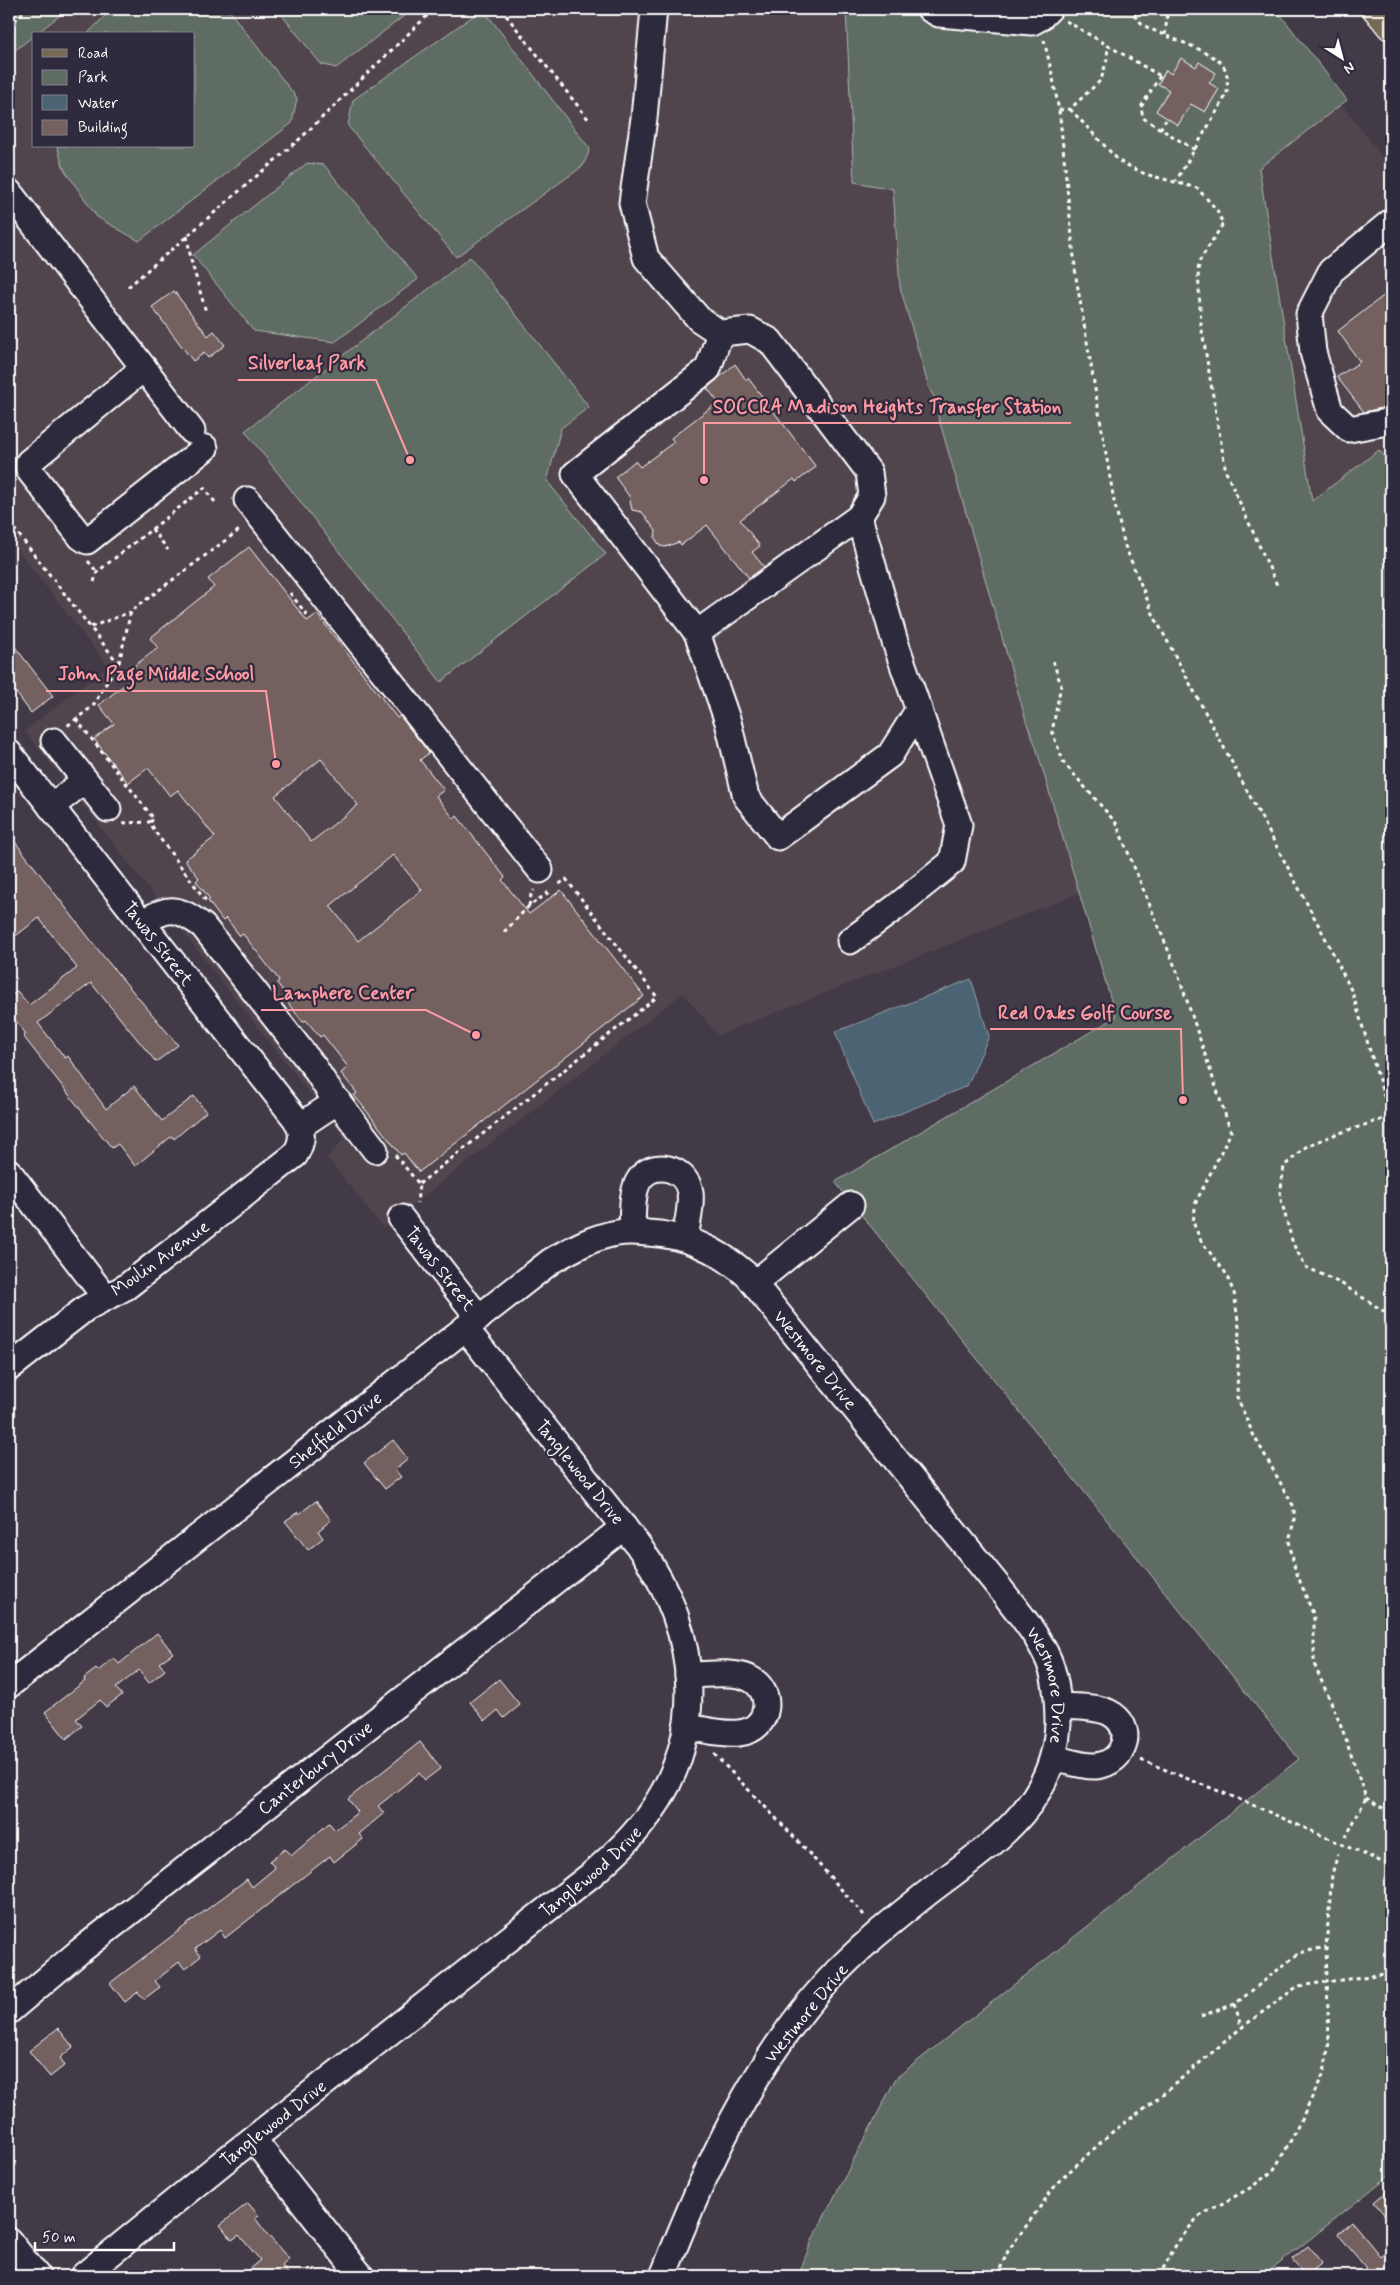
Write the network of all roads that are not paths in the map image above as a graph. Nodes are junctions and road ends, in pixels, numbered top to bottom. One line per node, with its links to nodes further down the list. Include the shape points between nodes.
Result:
1 (654, 9): 9 (street, via 632,203 646,258 699,319)
2 (930, 9): 4 (street, via 938,14)
3 (1378, 9): 6 (main road)
4 (1002, 14): 5 (street, via 1032,22)
5 (1055, 14)
6 (1391, 26)
7 (9, 192): 10 (street)
8 (1391, 222): 11 (street, via 1331,271 1309,314 1312,352 1330,411 1349,429 1387,422)
9 (720, 333): 13 (street, via 750,330 770,341 782,356 869,472 872,496); 14 (street, via 708,368 575,474)
10 (144, 368): 10 (street, via 199,440 87,541 29,470 29,462)
11 (1391, 418)
12 (247, 500): 21 (street)
13 (859, 517): 14 (street); 15 (street)
14 (697, 633): 15 (street, via 728,722 746,797 778,837 890,755)
15 (918, 709): 23 (street, via 959,825 952,862)
16 (58, 735): 18 (street)
17 (9, 753): 19 (street, Tawas Street)
18 (85, 780): 19 (street); 20 (street)
19 (52, 807): 22 (street, Tawas Street)
20 (108, 809)
21 (539, 878)
22 (143, 922): 24 (street, via 162,911 176,911 203,926); 25 (street, Tawas Street)
23 (850, 941)
24 (338, 1101): 25 (street); 26 (street)
25 (301, 1132): 33 (street, Moulin Avenue, via 295,1155 288,1161 126,1287)
26 (376, 1150)
27 (9, 1172): 33 (street)
28 (851, 1205): 32 (street)
29 (409, 1210): 34 (street, Tawas Street)
30 (632, 1232): 31 (street, Sheffield Drive); 31 (street, via 635,1189 639,1180 655,1168 666,1168 682,1176 688,1184); 34 (street, Sheffield Drive, via 618,1232 578,1245 551,1261)
31 (685, 1238): 32 (street, Westmore Drive, via 729,1260)
32 (754, 1283): 39 (street, Westmore Drive, via 1039,1641 1049,1662)
33 (106, 1297): 35 (street, Moulin Avenue, via 86,1308)
34 (472, 1323): 36 (street, Tanglewood Drive); 38 (street, Sheffield Drive)
35 (9, 1368)
36 (624, 1527): 37 (street, Tanglewood Drive, via 655,1568 671,1602 682,1633); 42 (street, Canterbury Drive, via 80,1951)
37 (688, 1674): 40 (street, Tanglewood Drive); 40 (street, via 746,1678 761,1687 767,1706 761,1722 748,1731)
38 (9, 1685)
39 (1058, 1706): 41 (street, Westmore Drive); 41 (street, via 1099,1709 1109,1713 1117,1718 1126,1741 1112,1762 1095,1766)
40 (686, 1728): 43 (street, Tanglewood Drive, via 675,1765 661,1795 638,1829 616,1853)
41 (1054, 1758): 48 (street, Westmore Drive, via 1043,1785 1014,1824 863,1946 796,2020 757,2076 725,2134)
42 (9, 2011)
43 (253, 2139): 46 (street, Tanglewood Drive); 47 (street)
44 (9, 2241): 45 (street)
45 (37, 2276)
46 (83, 2276)
47 (361, 2276)
48 (663, 2276)

